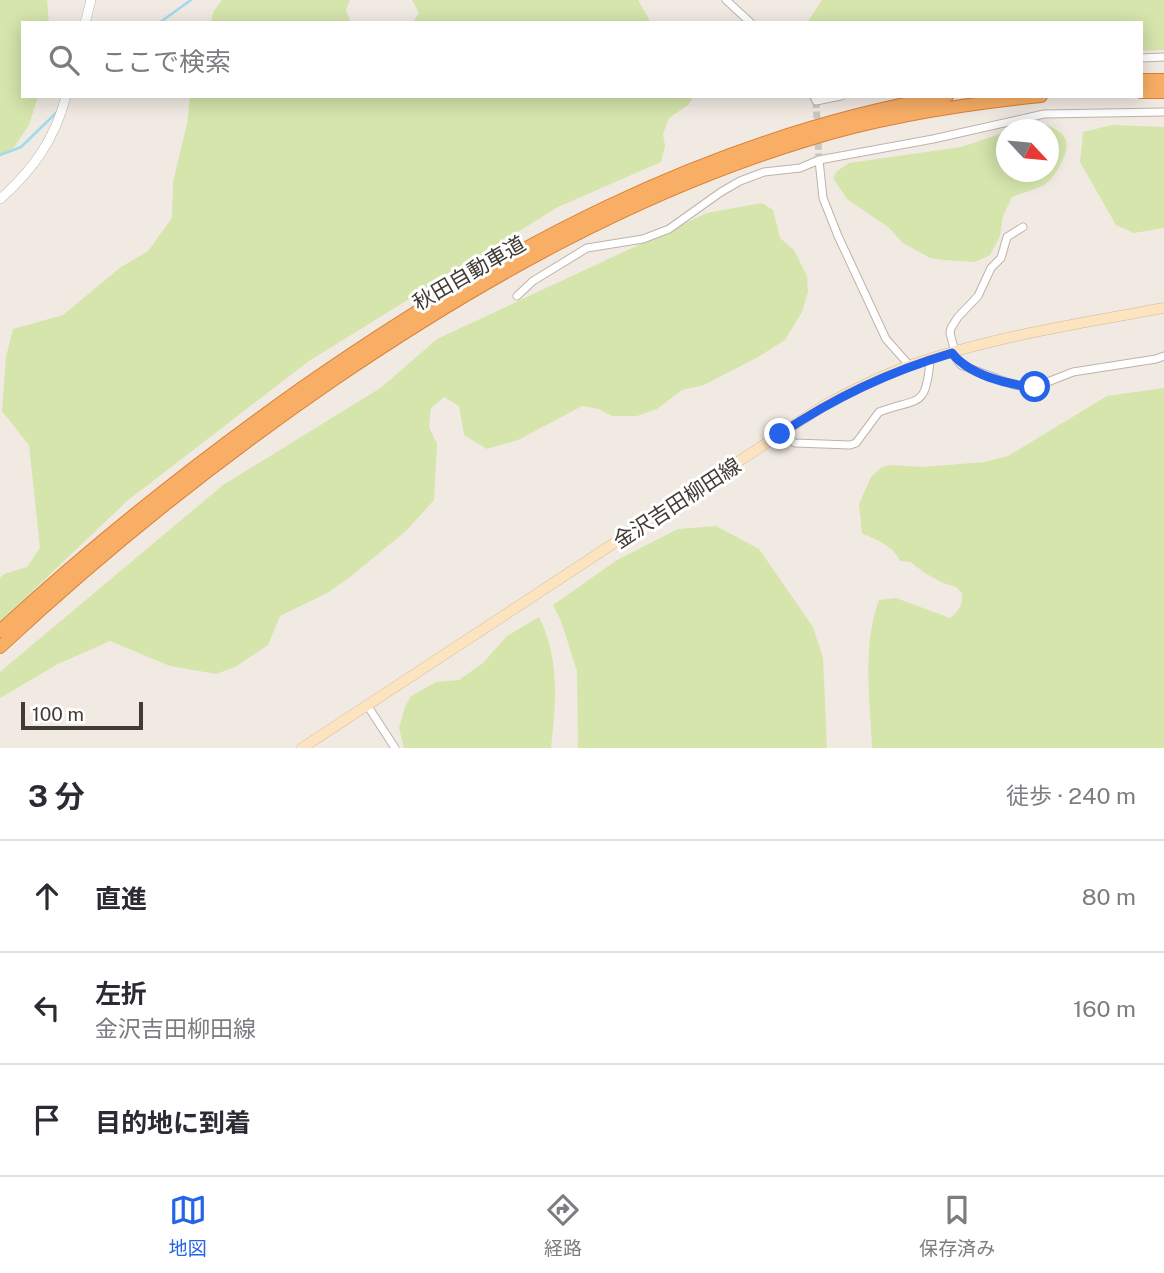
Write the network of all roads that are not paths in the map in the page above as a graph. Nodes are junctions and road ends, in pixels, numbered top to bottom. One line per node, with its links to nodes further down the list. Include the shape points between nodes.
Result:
1 (91, 0): 3 (street)
2 (726, 0): 4 (street)
3 (86, 21)
4 (749, 21)
5 (1164, 57): 6 (street)
6 (1143, 58)
7 (1143, 80): 8 (highway)
8 (1164, 80)
9 (1143, 92): 10 (highway)
10 (1164, 92)
11 (65, 98): 18 (street, via 62,114 40,158)
12 (815, 98): 13 (street)
13 (831, 98)
14 (936, 98): 27 (highway, 秋田自動車道, via 821,124 732,152 659,182 503,260 360,348 212,452 81,558)
15 (1021, 98): 28 (highway, 秋田自動車道, via 895,117 811,138 675,188 573,236 437,312 292,409 152,514)
16 (1164, 112): 17 (street, via 1044,114)
17 (819, 160): 20 (street, via 740,181 669,229 643,239 587,248); 25 (street, via 823,198 838,236 886,339)
18 (0, 199)
19 (1023, 227): 22 (street, via 1007,237 1001,258 978,296 951,328)
20 (517, 296)
21 (1164, 308): 22 (main road, 金沢吉田柳田線)
22 (954, 353): 23 (street, via 961,365 1014,385 1035,387 1073,372); 24 (main road, 金沢吉田柳田線)
23 (1164, 356)
24 (930, 360): 25 (main road, 金沢吉田柳田線); 26 (street, via 924,395 912,404 879,412 856,443 795,443)
25 (911, 366): 26 (main road, 金沢吉田柳田線, via 859,387)
26 (780, 434): 29 (main road, 金沢吉田柳田線)
27 (0, 631)
28 (0, 648)
29 (367, 705): 30 (main road, 金沢吉田柳田線); 31 (street)
30 (302, 748)
31 (395, 748)

